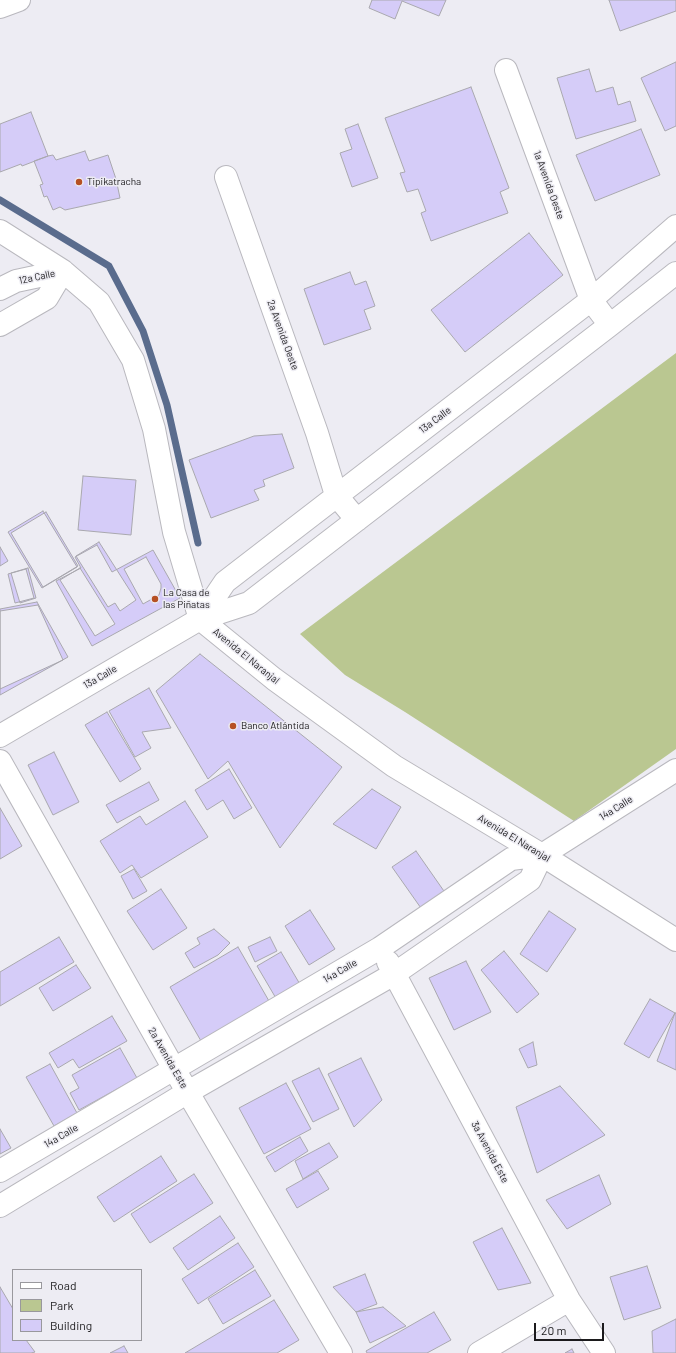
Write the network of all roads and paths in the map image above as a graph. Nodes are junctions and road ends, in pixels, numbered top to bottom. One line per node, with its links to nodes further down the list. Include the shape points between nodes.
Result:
1 (19, 0): 2 (street)
2 (0, 7)
3 (506, 70): 10 (street, 1a Avenida Oeste)
4 (226, 176): 13 (street, 2a Avenida Oeste, via 317,433)
5 (676, 226): 10 (street, 13a Calle)
6 (0, 231): 7 (street)
7 (63, 271): 9 (street, 12a Calle, via 16,281); 11 (street, 12a Calle, via 48,298); 15 (street, via 99,302 133,360 154,429 174,532)
8 (676, 273): 12 (street, 13a Calle)
9 (0, 289)
10 (591, 300): 12 (street, 1a Avenida Oeste); 13 (street, 13a Calle)
11 (0, 325)
12 (610, 326): 14 (street, 13a Calle)
13 (336, 495): 14 (street); 15 (street, 13a Calle, via 225,582)
14 (357, 520): 15 (street, 13a Calle, via 249,603)
15 (200, 619): 16 (street, 13a Calle); 19 (street, Avenida El Naranjal, via 274,679 394,766)
16 (0, 736)
17 (0, 760): 23 (street, 2a Avenida Este)
18 (676, 770): 19 (street, 14a Calle)
19 (542, 855): 20 (street, Avenida El Naranjal); 21 (street, 14a Calle, via 511,859); 22 (street, via 530,880)
20 (676, 940)
21 (380, 948): 22 (street, 3a Avenida Este); 23 (street, 14a Calle)
22 (394, 974): 24 (street); 27 (street, 3a Avenida Este)
23 (174, 1069): 24 (street, 2a Avenida Este); 25 (street, 14a Calle)
24 (188, 1092): 26 (street); 28 (street, 2a Avenida Este)
25 (0, 1171)
26 (0, 1206)
27 (569, 1300): 29 (street); 30 (street, 3a Avenida Este)
28 (341, 1353)
29 (479, 1353)
30 (604, 1353)

